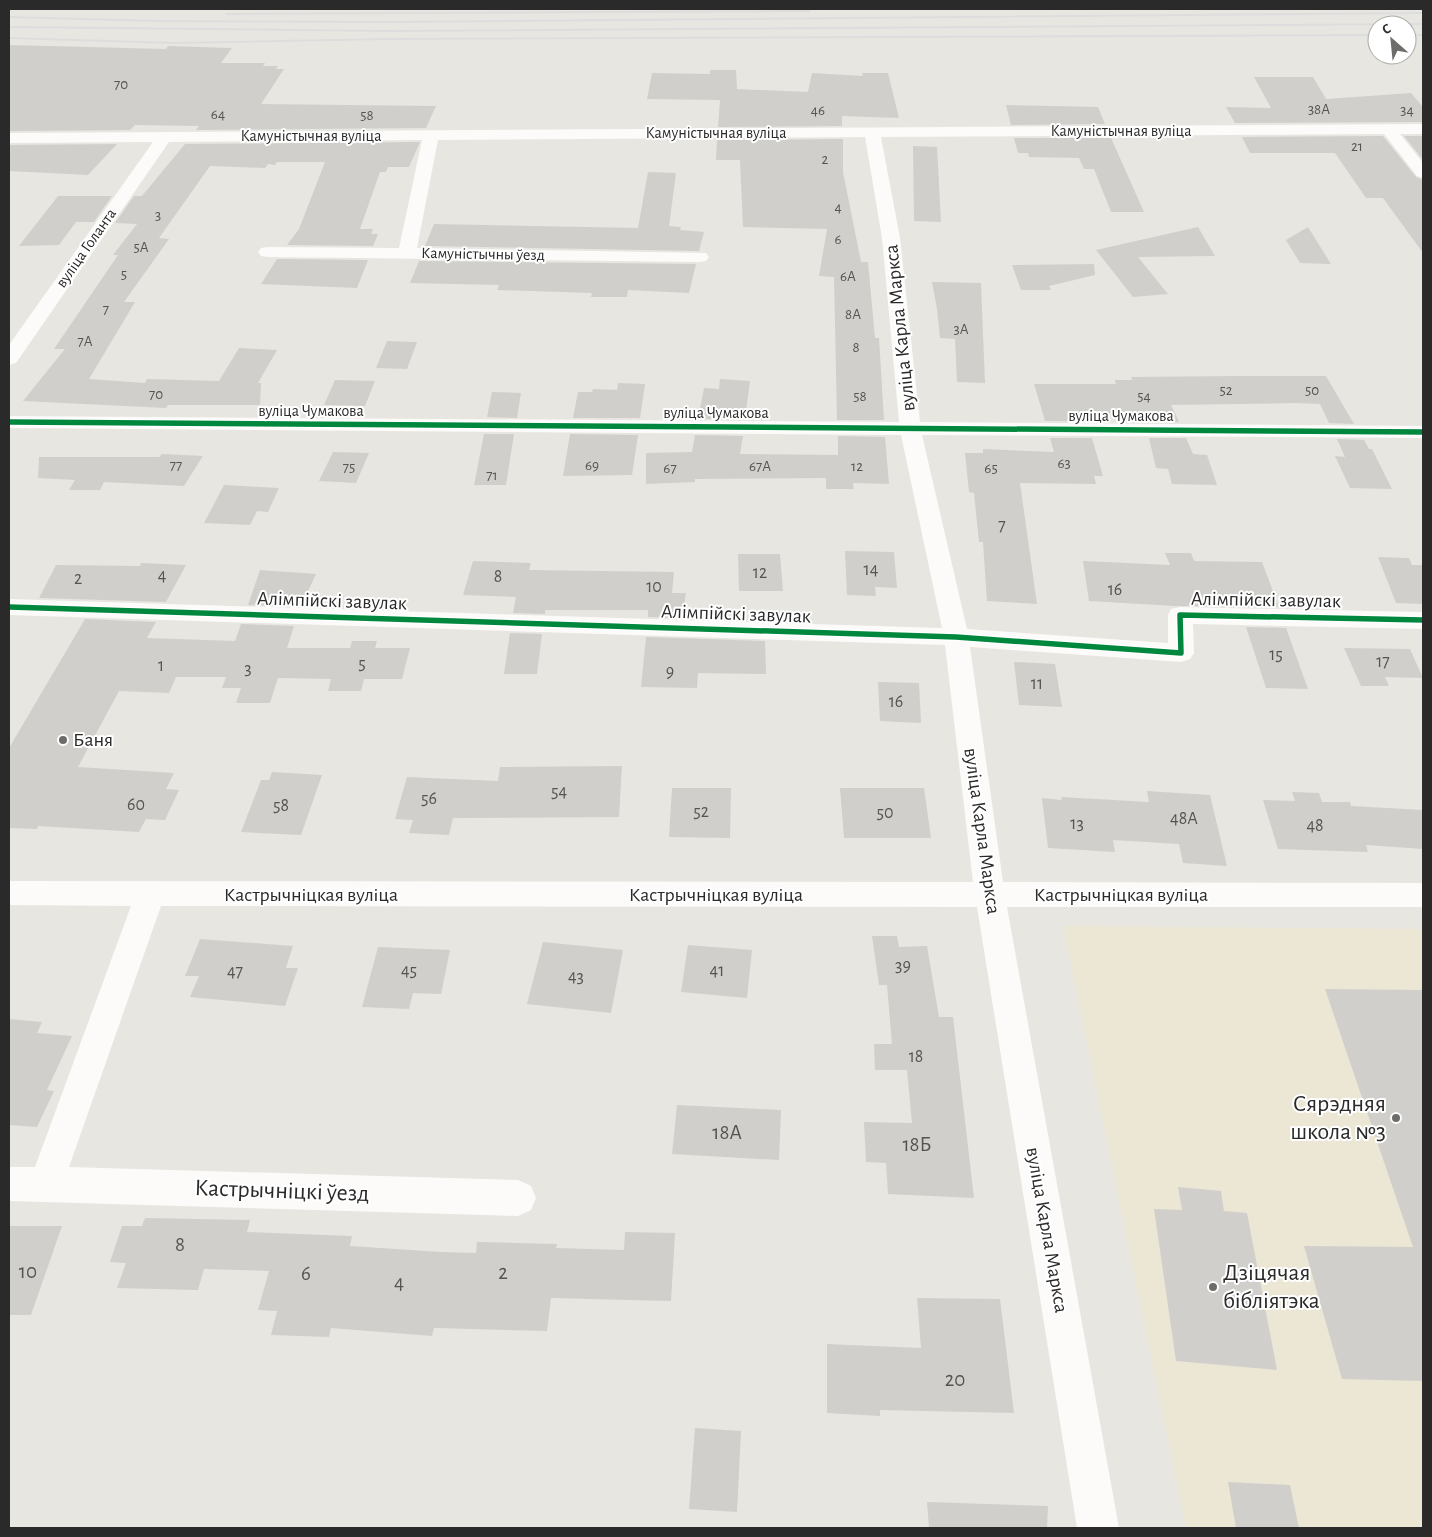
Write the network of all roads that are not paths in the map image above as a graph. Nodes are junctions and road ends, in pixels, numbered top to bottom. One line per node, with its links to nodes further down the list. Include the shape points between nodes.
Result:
1 (1388, 129): 2 (street, Камуністычная вуліца); 3 (street, Камуністычная вуліца); 7 (street)
2 (1423, 129)
3 (872, 132): 4 (street, Камуністычная вуліца); 13 (street, вуліца Карла Маркса, via 891,238)
4 (431, 135): 5 (street, Камуністычная вуліца); 9 (street)
5 (164, 137): 6 (street, Камуністычная вуліца); 11 (street, вуліца Голанта)
6 (9, 138)
7 (1423, 173)
8 (267, 252): 9 (street, Камуністычны ўезд)
9 (407, 253): 10 (street, Камуністычны ўезд)
10 (700, 257)
11 (9, 360)
12 (9, 422): 13 (street, вуліца Чумакова)
13 (910, 428): 14 (street, вуліца Чумакова); 17 (street, вуліца Карла Маркса)
14 (1423, 432)
15 (9, 607): 17 (street, Алімпійскі завулак)
16 (1423, 620): 17 (street, Алімпійскі завулак, via 1180,615 1181,653)
17 (956, 637): 20 (street, вуліца Карла Маркса)
18 (9, 894): 19 (street, Кастрычніцкая вуліца)
19 (150, 895): 20 (street, Кастрычніцкая вуліца); 23 (street)
20 (990, 895): 21 (street, Кастрычніцкая вуліца); 25 (street, вуліца Карла Маркса)
21 (1423, 895)
22 (9, 1184): 23 (street, Кастрычніцкі ўезд)
23 (46, 1184): 24 (street, Кастрычніцкі ўезд)
24 (518, 1198)
25 (1098, 1528)

